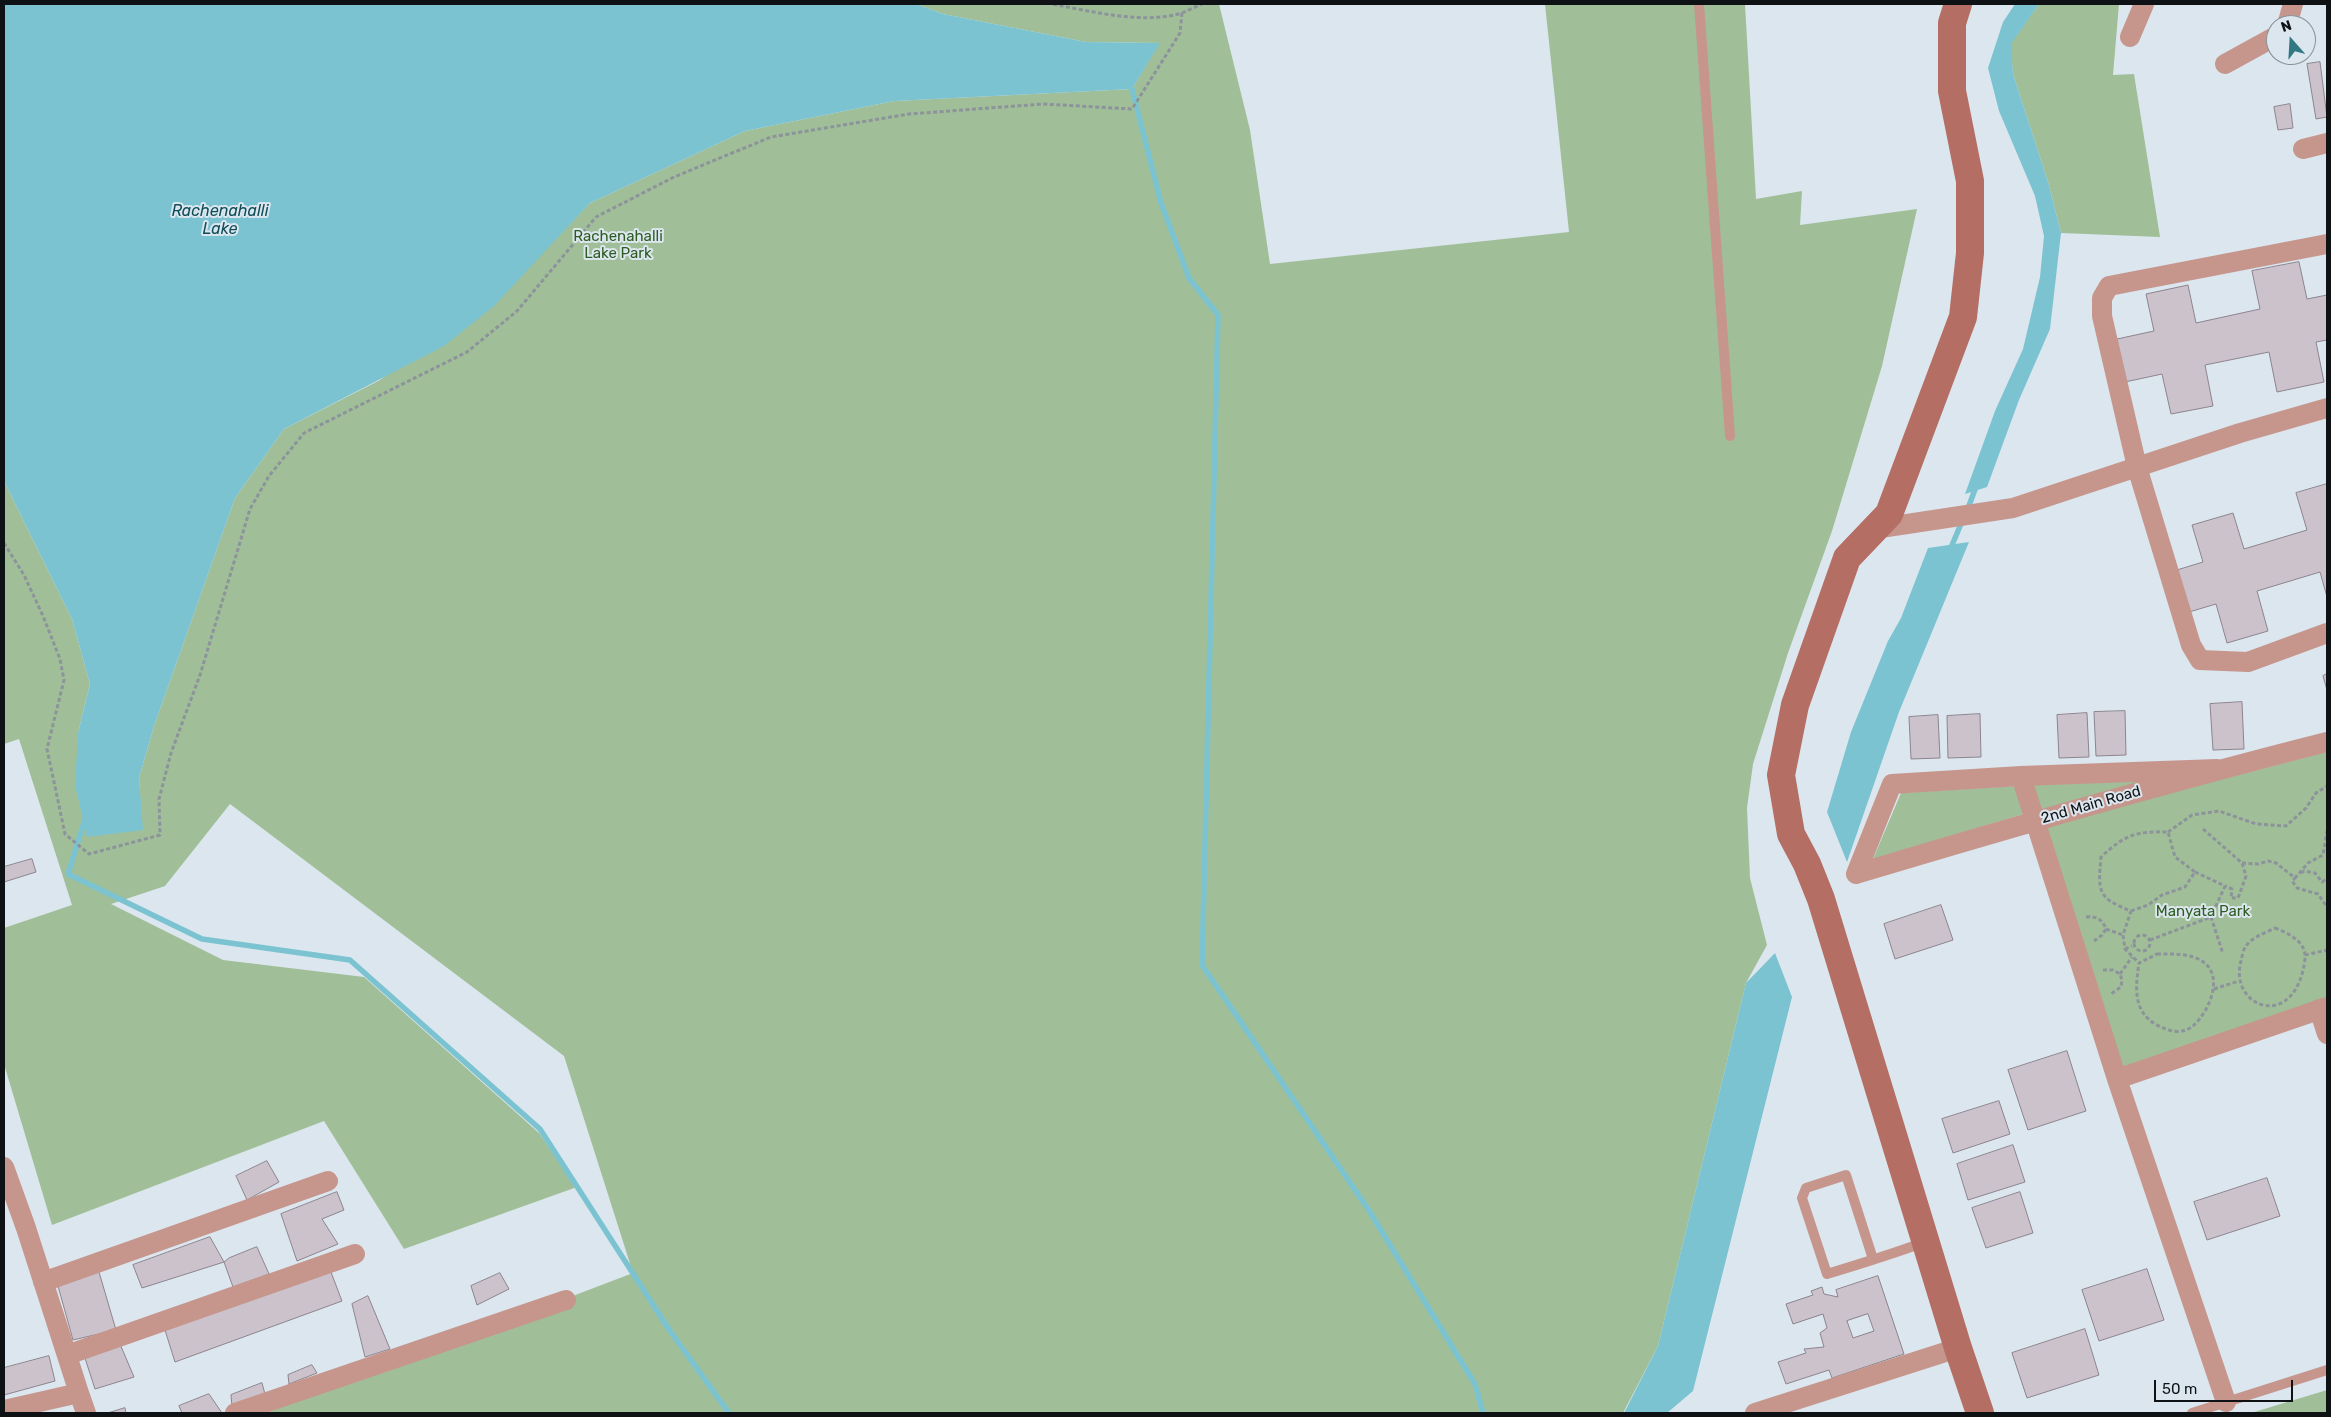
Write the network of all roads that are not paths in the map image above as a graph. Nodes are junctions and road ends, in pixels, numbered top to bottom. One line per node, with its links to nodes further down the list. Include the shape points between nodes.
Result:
1 (1699, 4): 11 (lane)
2 (1958, 4): 13 (street, via 1952,23 1952,91 1970,181 1970,253 1963,317 1889,514)
3 (2144, 4): 4 (street)
4 (2130, 37)
5 (2266, 41): 6 (street)
6 (2224, 64)
7 (2327, 143): 8 (street)
8 (2303, 149)
9 (2327, 244): 12 (street, via 2109,286 2102,298 2102,316)
10 (2327, 408): 12 (street)
11 (1730, 436)
12 (2137, 467): 13 (street, via 2014,508); 14 (street, via 2191,645 2200,660 2248,662)
13 (1874, 529): 24 (street, via 1848,558 1795,705 1781,775 1791,834 1811,874)
14 (2327, 634)
15 (2327, 742): 16 (street, 2nd Main Road)
16 (2217, 770): 17 (street); 18 (street, 2nd Main Road)
17 (2021, 776): 18 (street); 18 (street, 2nd Main Road, via 1892,784 1856,874)
18 (2035, 820): 21 (street)
19 (2323, 1008): 20 (street); 21 (street)
20 (2327, 1034)
21 (2117, 1079): 33 (street)
22 (4, 1167): 27 (street)
23 (328, 1181): 27 (street)
24 (1926, 1242): 26 (lane); 29 (street)
25 (355, 1254): 30 (street)
26 (1873, 1260): 26 (lane, via 1827,1274 1802,1198 1806,1188 1846,1175)
27 (44, 1282): 30 (street)
28 (566, 1300): 36 (street)
29 (1958, 1348): 37 (street); 38 (street)
30 (67, 1355): 32 (street)
31 (2327, 1370): 33 (lane)
32 (79, 1393): 34 (street); 35 (street)
33 (2227, 1407): 39 (lane)
34 (4, 1410)
35 (86, 1413)
36 (235, 1413)
37 (1755, 1413)
38 (1980, 1413)
39 (2192, 1413)

